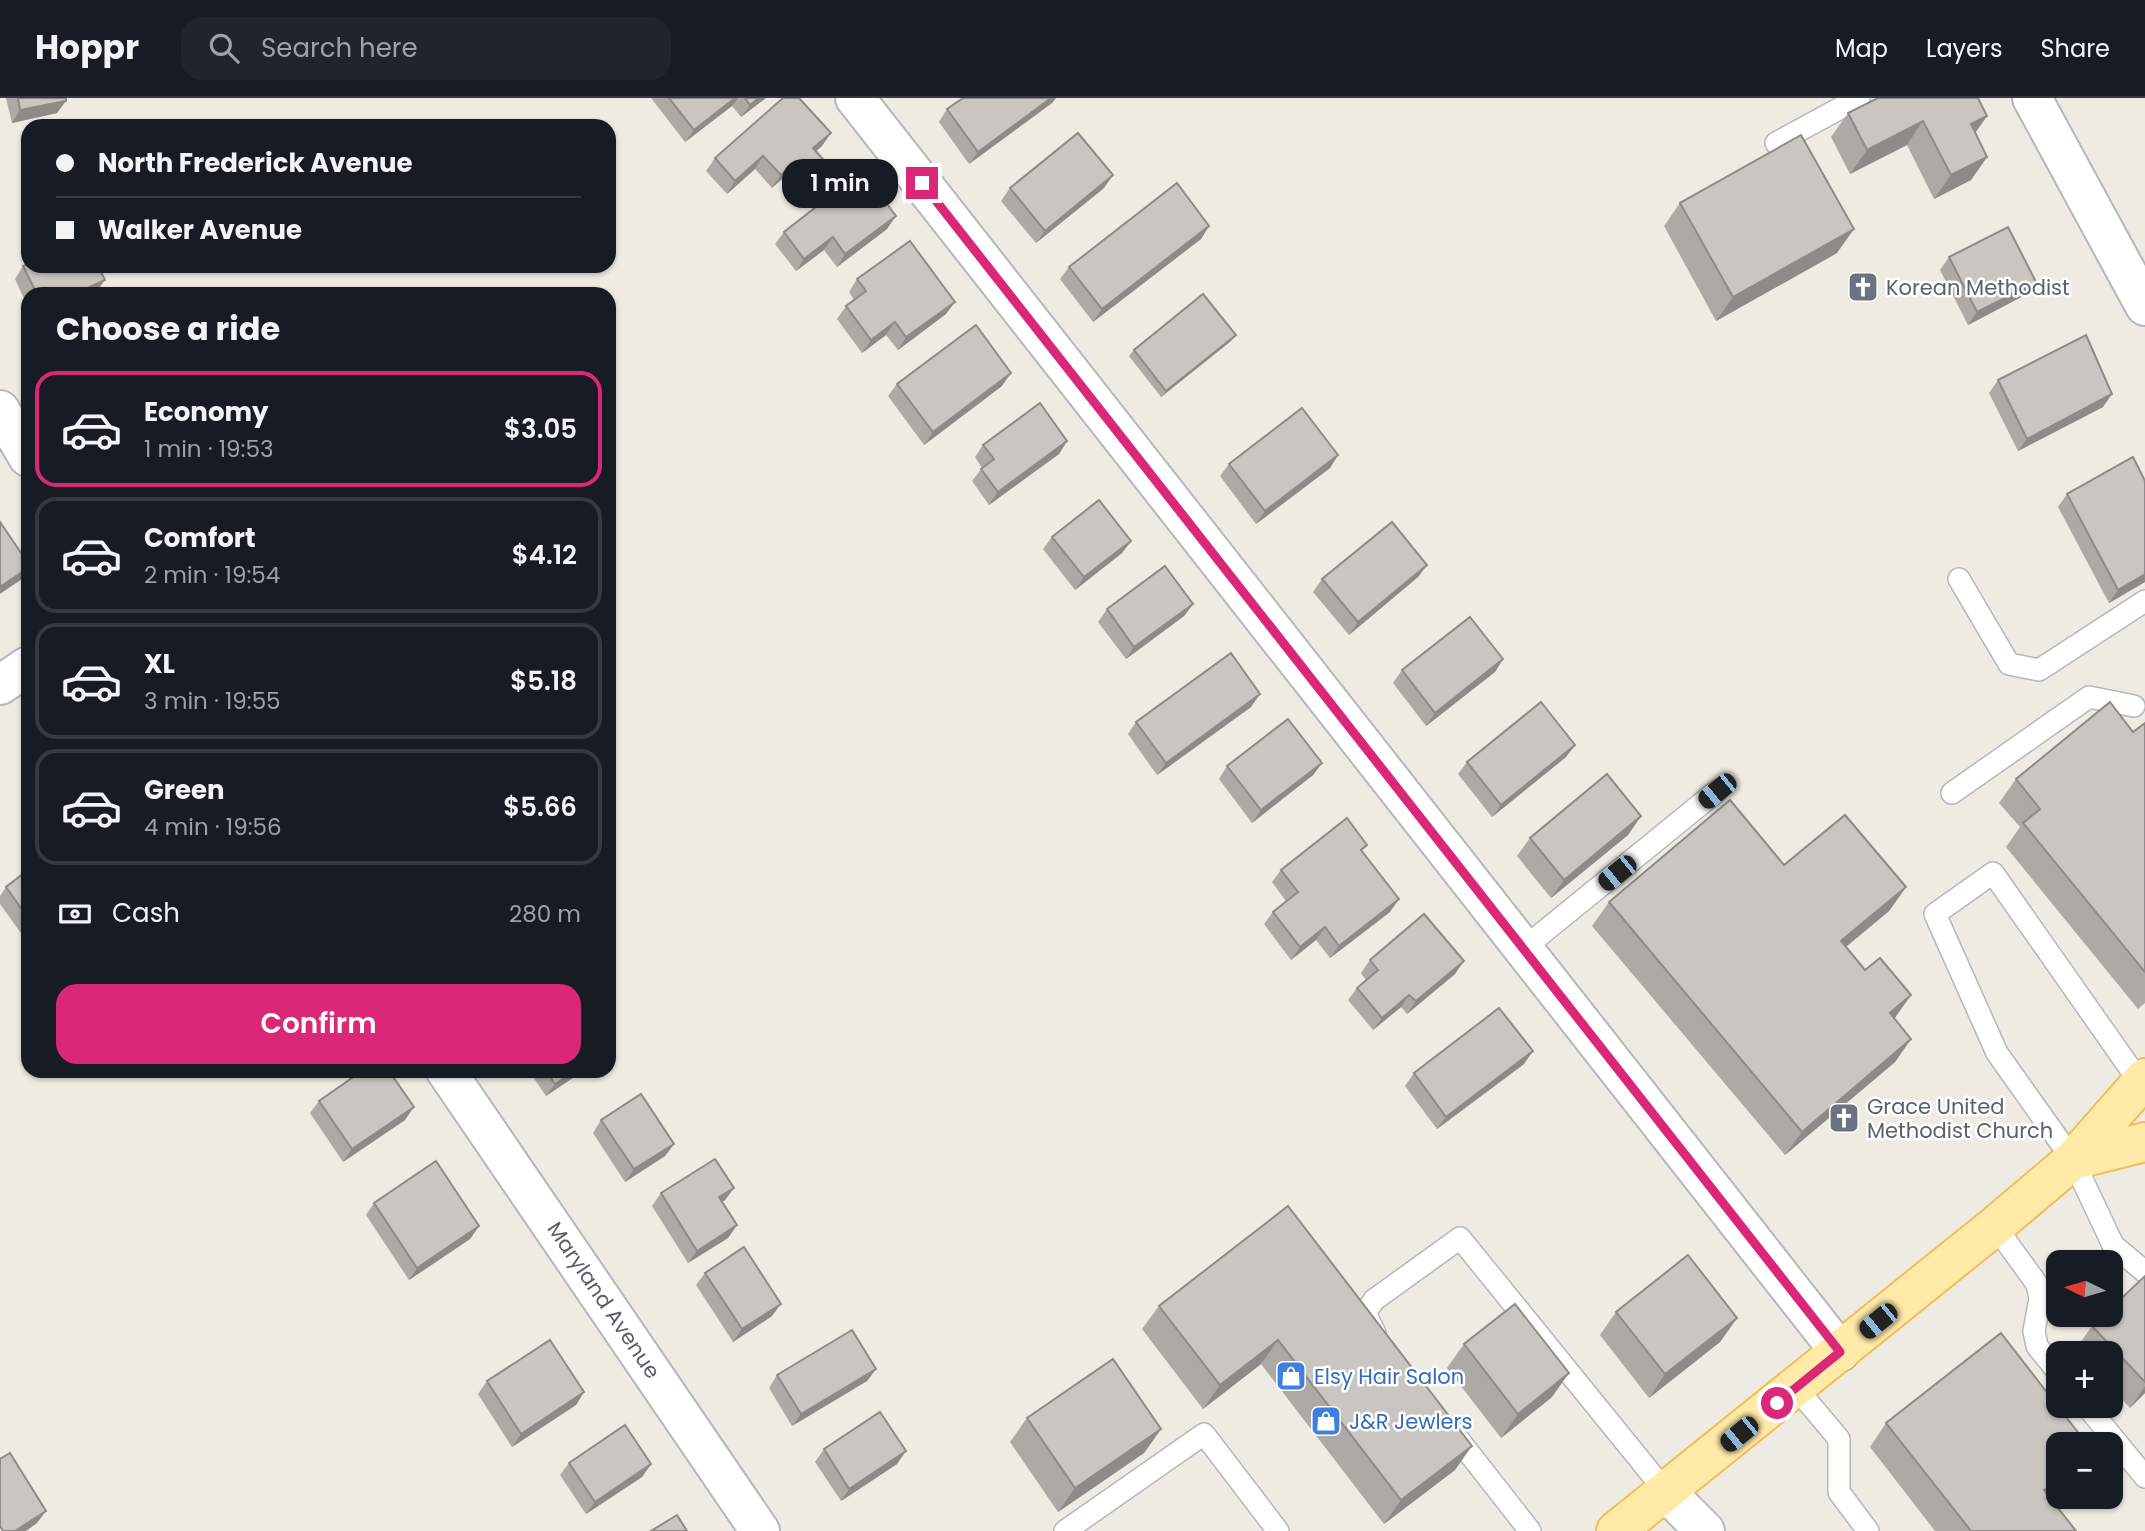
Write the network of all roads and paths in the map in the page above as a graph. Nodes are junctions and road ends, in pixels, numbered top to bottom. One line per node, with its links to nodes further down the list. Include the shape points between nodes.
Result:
1 (855, 98): 15 (street)
2 (1859, 98): 4 (lane)
3 (2032, 98): 5 (street)
4 (1776, 143)
5 (2145, 306)
6 (0, 410): 7 (street)
7 (21, 445)
8 (1959, 579): 9 (lane, via 2009,664 2039,670)
9 (2145, 601)
10 (21, 671): 11 (street)
11 (0, 685)
12 (2141, 708): 14 (lane, via 2089,697)
13 (1717, 791): 15 (lane)
14 (1952, 793)
15 (1524, 948): 23 (street)
16 (451, 1078): 30 (street, Maryland Avenue)
17 (2142, 1080): 19 (main road); 19 (lane, via 1993,873 1935,914 1997,1053)
18 (2145, 1142): 19 (main road)
19 (2073, 1160): 20 (main road); 21 (lane, via 2113,1245)
20 (1995, 1226): 23 (main road); 24 (lane, via 2037,1284 2040,1299 2034,1331 2037,1346)
21 (2145, 1272)
22 (1387, 1349): 29 (lane, via 1365,1314 1374,1300 1460,1238)
23 (1840, 1352): 25 (main road)
24 (2046, 1357)
25 (1796, 1388): 29 (main road); 36 (lane, via 1839,1439 1839,1492)
26 (1438, 1413): 33 (lane)
27 (2097, 1418): 28 (lane)
28 (2145, 1477)
29 (1666, 1492): 34 (main road); 35 (street)
30 (760, 1531)
31 (1065, 1531): 32 (lane, via 1204,1434)
32 (1278, 1531)
33 (1530, 1531)
34 (1616, 1531)
35 (1705, 1531)
36 (1868, 1531)

